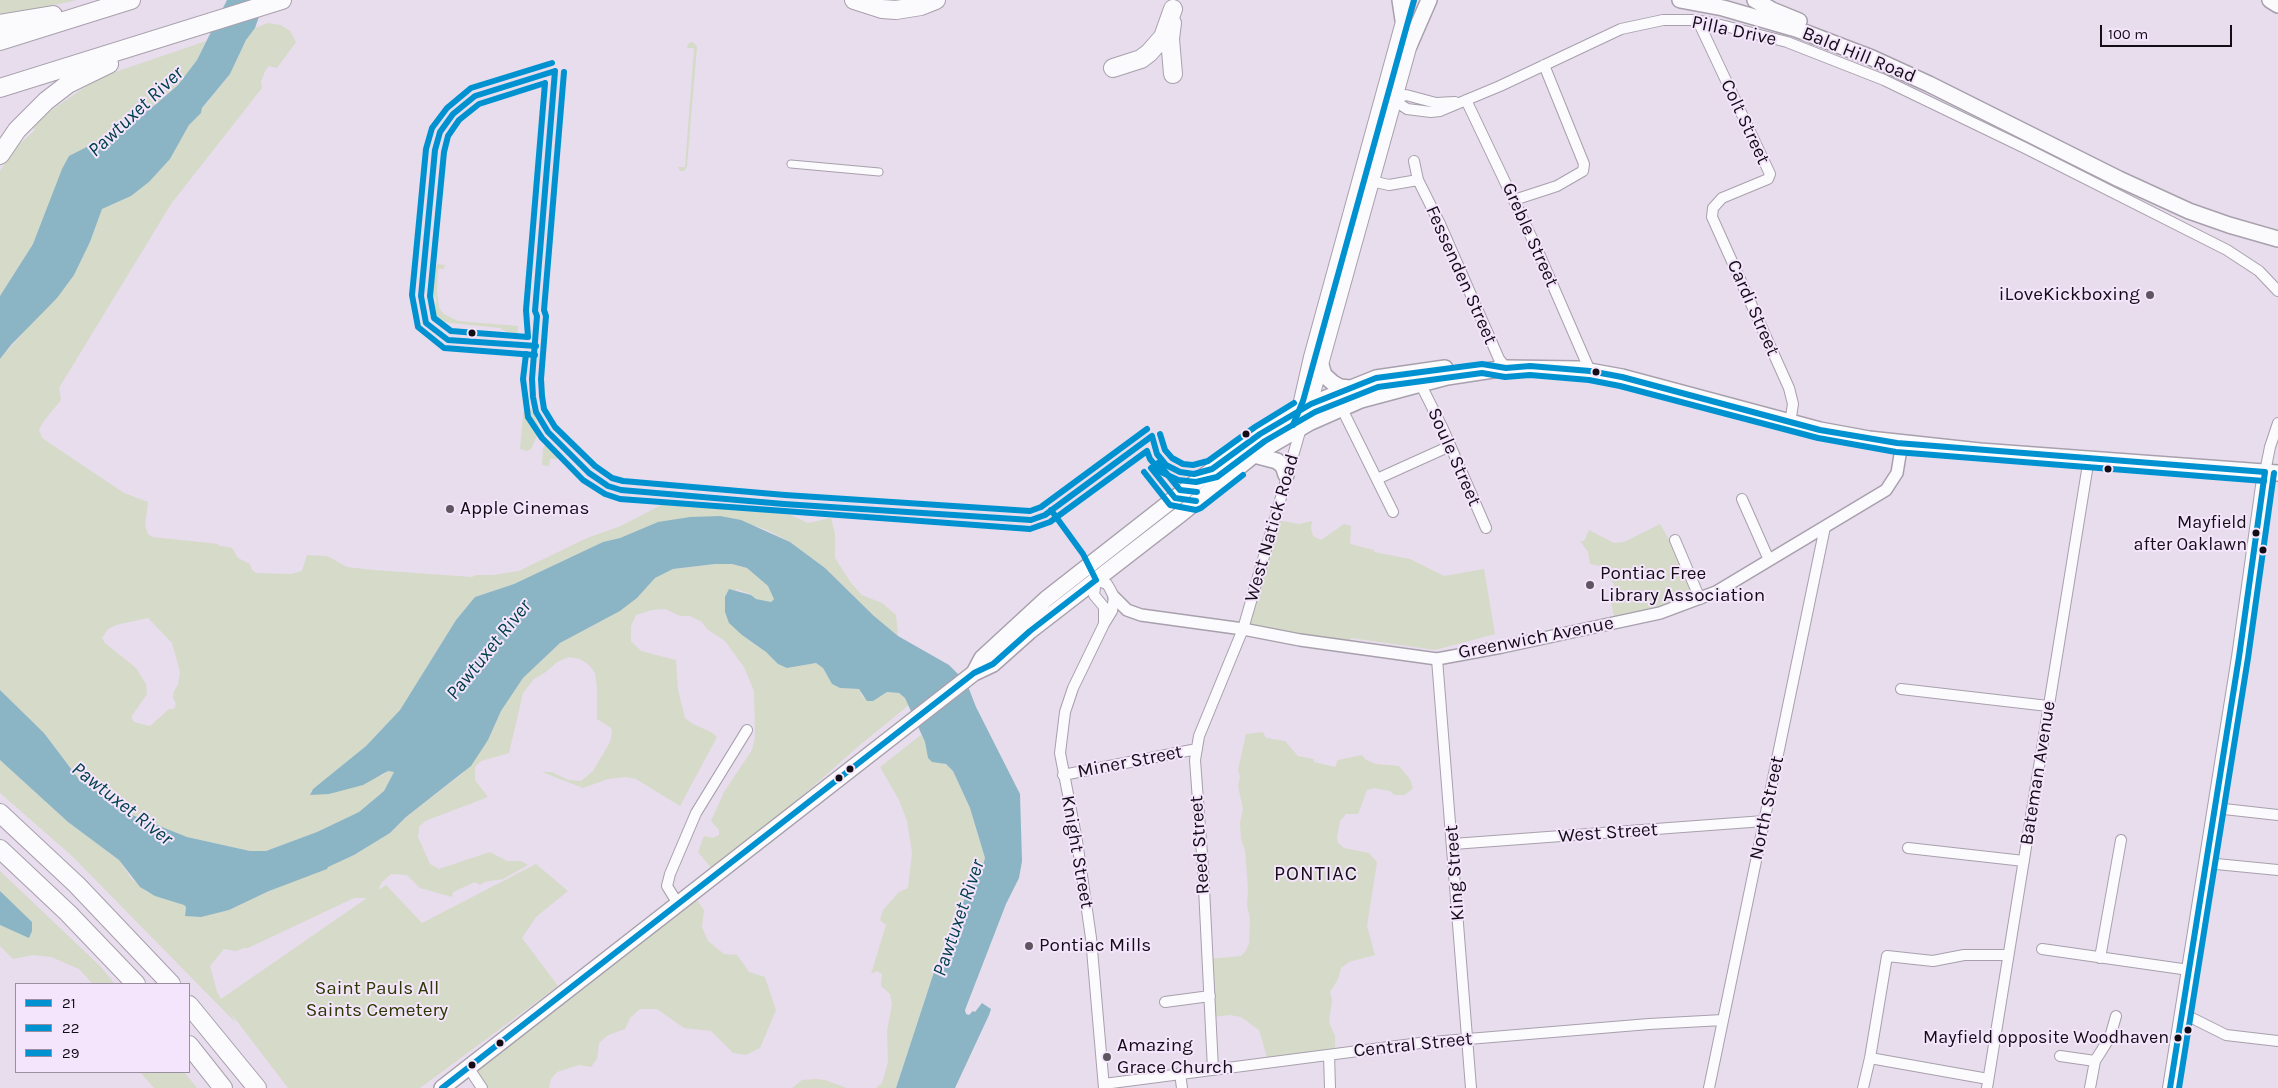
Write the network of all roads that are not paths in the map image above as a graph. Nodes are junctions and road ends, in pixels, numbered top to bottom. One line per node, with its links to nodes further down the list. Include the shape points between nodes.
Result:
1 (282, 0): 17 (highway)
2 (854, 0): 3 (highway, via 896,10)
3 (936, 0)
4 (1400, 0): 14 (main road)
5 (1409, 0): 14 (main road, West Natick Road)
6 (1422, 0): 19 (main road, West Natick Road)
7 (1429, 0): 19 (main road)
8 (1680, 0): 23 (main road, Bald Hill Road, via 1723,8 1796,29)
9 (1755, 0): 23 (main road)
10 (2270, 0): 12 (main road)
11 (124, 2): 16 (highway); 18 (highway)
12 (2277, 2)
13 (1173, 5): 21 (highway, via 1163,37 1149,53); 22 (highway, via 1170,39)
14 (1403, 20): 25 (main road, West Natick Road)
15 (1698, 21): 20 (street, Pilla Drive, via 1662,20 1621,29); 27 (street, Pilla Drive, via 1769,37 1852,66); 34 (street, Colt Street, via 1770,174 1768,179)
16 (0, 24)
17 (179, 32): 24 (highway); 28 (highway, via 68,84 26,120)
18 (0, 41)
19 (1409, 46): 25 (main road, West Natick Road)
20 (1544, 65): 26 (street, Pilla Drive); 35 (street, via 1583,168 1580,174 1557,186)
21 (1113, 68)
22 (1173, 74)
23 (1929, 84): 27 (main road, Bald Hill Road)
24 (0, 88)
25 (1389, 97): 26 (street, Pilla Drive, via 1406,95 1444,103); 33 (main road, West Natick Road); 43 (main road, West Natick Road, via 1311,357)
26 (1466, 100): 35 (street, Greble Street)
27 (2028, 141): 36 (main road, via 2189,211); 37 (street, Bald Hill Road, via 2228,250 2259,271)
28 (0, 155)
29 (1414, 161): 32 (street, Fessenden Street)
30 (791, 164): 31 (street)
31 (879, 172)
32 (1418, 180): 33 (street, via 1389,185); 39 (street, Fessenden Street, via 1499,360)
33 (1371, 181): 38 (main road, West Natick Road)
34 (1722, 198): 45 (street, Cardi Street, via 1713,208 1712,220 1789,388 1793,404)
35 (1514, 200): 40 (street, Greble Street)
36 (2276, 239)
37 (2278, 291)
38 (1321, 365): 42 (main road, via 1324,375 1340,388); 43 (main road, West Natick Road)
39 (1506, 368): 40 (main road, via 1530,366); 42 (main road, via 1482,364 1447,368 1376,378); 44 (main road, via 1420,383 1361,400)
40 (1590, 371): 45 (main road)
41 (1422, 387): 49 (street, Soule Street)
42 (1350, 388): 43 (main road)
43 (1305, 407): 47 (main road, West Natick Road); 61 (main road, via 1212,469)
44 (1342, 409): 47 (main road); 54 (street)
45 (1790, 423): 48 (main road)
46 (2278, 423): 52 (street, via 2270,447)
47 (1301, 428): 50 (main road); 53 (street, West Natick Road)
48 (1902, 443): 51 (main road); 58 (street, Greenwich Avenue, via 1897,473 1886,490)
49 (1450, 446): 54 (street); 57 (street, Soule Street)
50 (1254, 455): 53 (main road, via 1277,460); 61 (main road)
51 (2089, 458): 52 (main road); 68 (street, Bateman Avenue)
52 (2272, 472): 73 (main road)
53 (1286, 475): 65 (street, West Natick Road)
54 (1377, 479): 56 (street)
55 (1742, 499): 60 (street)
56 (1394, 512)
57 (1486, 528)
58 (1825, 528): 60 (street, Greenwich Avenue); 76 (street, North Street)
59 (1675, 540): 63 (street)
60 (1769, 560): 63 (street, Greenwich Avenue)
61 (1092, 573): 62 (street, via 1107,584); 64 (street, via 1094,594 1104,607); 86 (main road, via 1025,617 982,658 974,673)
62 (1114, 597): 64 (street, Knight Street, via 1112,611); 65 (street, Greenwich Avenue, via 1127,610 1141,615)
63 (1700, 599): 66 (street, Greenwich Avenue, via 1660,613)
64 (1104, 624): 71 (street, Knight Street, via 1076,681 1065,712 1060,753)
65 (1243, 629): 66 (street, Greenwich Avenue); 70 (street, Reed Street)
66 (1437, 659): 78 (street, King Street)
67 (1901, 689): 68 (street)
68 (2048, 706): 83 (street, Bateman Avenue)
69 (747, 730): 86 (street, via 696,812 670,874 667,886)
70 (1197, 749): 71 (street, Miner Street); 94 (street, Reed Street, via 1195,774)
71 (1063, 774): 111 (street, Knight Street, via 1077,841 1091,938)
72 (0, 804): 81 (highway)
73 (2214, 808): 75 (street); 84 (main road)
74 (0, 813): 81 (highway)
75 (2278, 815)
76 (1764, 821): 78 (street, West Street); 99 (street, North Street)
77 (2121, 840): 90 (street)
78 (1453, 844): 100 (street, King Street)
79 (1908, 848): 83 (street)
80 (0, 849): 87 (highway)
81 (44, 853): 93 (highway)
82 (0, 860): 87 (highway)
83 (2024, 861): 89 (street, Bateman Avenue)
84 (2206, 863): 85 (street); 91 (main road)
85 (2278, 870)
86 (678, 904): 107 (main road)
87 (68, 913): 92 (highway)
88 (2042, 949): 90 (street)
89 (2008, 955): 105 (street, via 1964,955 1933,961 1887,956); 110 (street, Bateman Avenue)
90 (2100, 958): 91 (street)
91 (2189, 970): 97 (main road)
92 (135, 983)
93 (170, 983)
94 (1210, 996): 95 (street); 108 (street, Reed Street)
95 (1165, 1002)
96 (190, 1006): 113 (highway)
97 (2182, 1013): 101 (street, via 2226,1035); 122 (main road)
98 (2116, 1016): 106 (street, via 2110,1037)
99 (1723, 1020): 100 (street, Central Street); 119 (street, North Street)
100 (1466, 1039): 103 (street, Central Street); 118 (street, King Street)
101 (2278, 1041)
102 (190, 1046): 112 (highway)
103 (1329, 1055): 108 (street, Central Street); 117 (street)
104 (2060, 1056): 106 (street)
105 (1870, 1058): 110 (street); 120 (street)
106 (2094, 1061): 121 (street)
107 (468, 1067): 114 (main road); 115 (street)
108 (1213, 1069): 109 (street, Central Street)
109 (1180, 1073): 111 (street, Central Street); 116 (street)
110 (1988, 1083)
111 (1104, 1086)
112 (223, 1088)
113 (257, 1088)
114 (442, 1088)
115 (482, 1088)
116 (1182, 1088)
117 (1330, 1088)
118 (1471, 1088)
119 (1709, 1088)
120 (1863, 1088)
121 (2090, 1088)
122 (2170, 1088)

